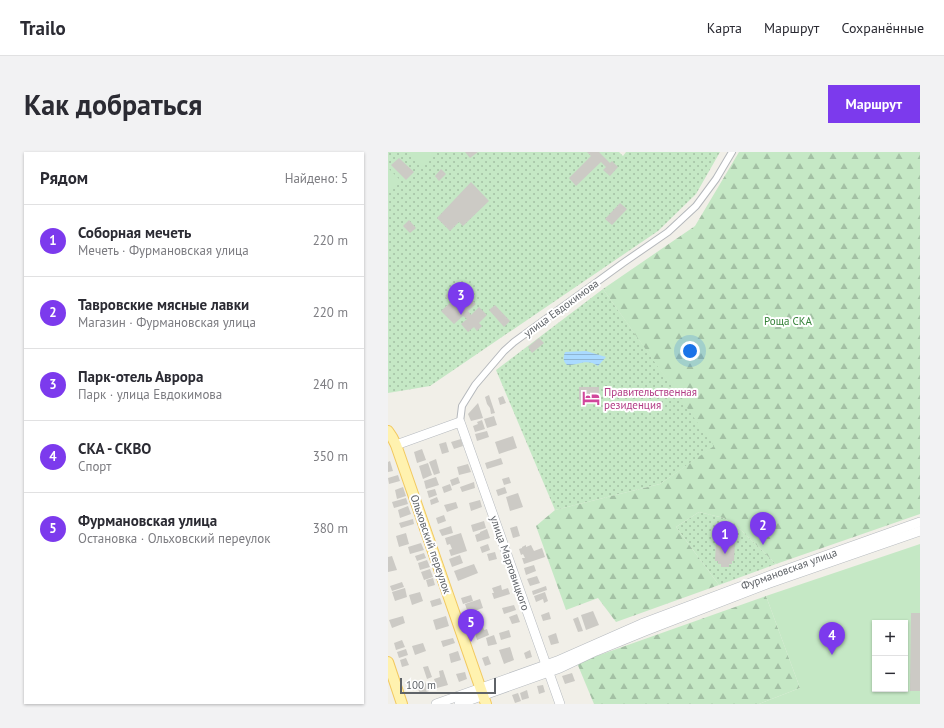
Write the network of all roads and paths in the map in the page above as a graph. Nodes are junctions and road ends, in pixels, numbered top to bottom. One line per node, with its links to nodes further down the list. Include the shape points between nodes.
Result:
1 (732, 152): 2 (street, улица Евдокимова, via 696,206 668,232 504,351 468,396 462,406)
2 (460, 422): 4 (main road); 8 (main road, улица Мартовицкого)
3 (388, 432): 4 (main road, Ольховский переулок, via 392,437)
4 (392, 447): 9 (main road, Ольховский переулок)
5 (920, 522): 8 (main road, Фурмановская улица, via 641,624 557,661)
6 (920, 531): 8 (main road, Фурмановская улица, via 767,584 645,631 560,668)
7 (388, 662): 10 (main road)
8 (547, 668): 9 (main road, Фурмановская улица); 13 (main road, улица Мартовицкого)
9 (483, 696): 11 (main road, Фурмановская улица); 12 (main road, Фурмановская улица)
10 (402, 704)
11 (436, 704)
12 (460, 704)
13 (560, 704)

